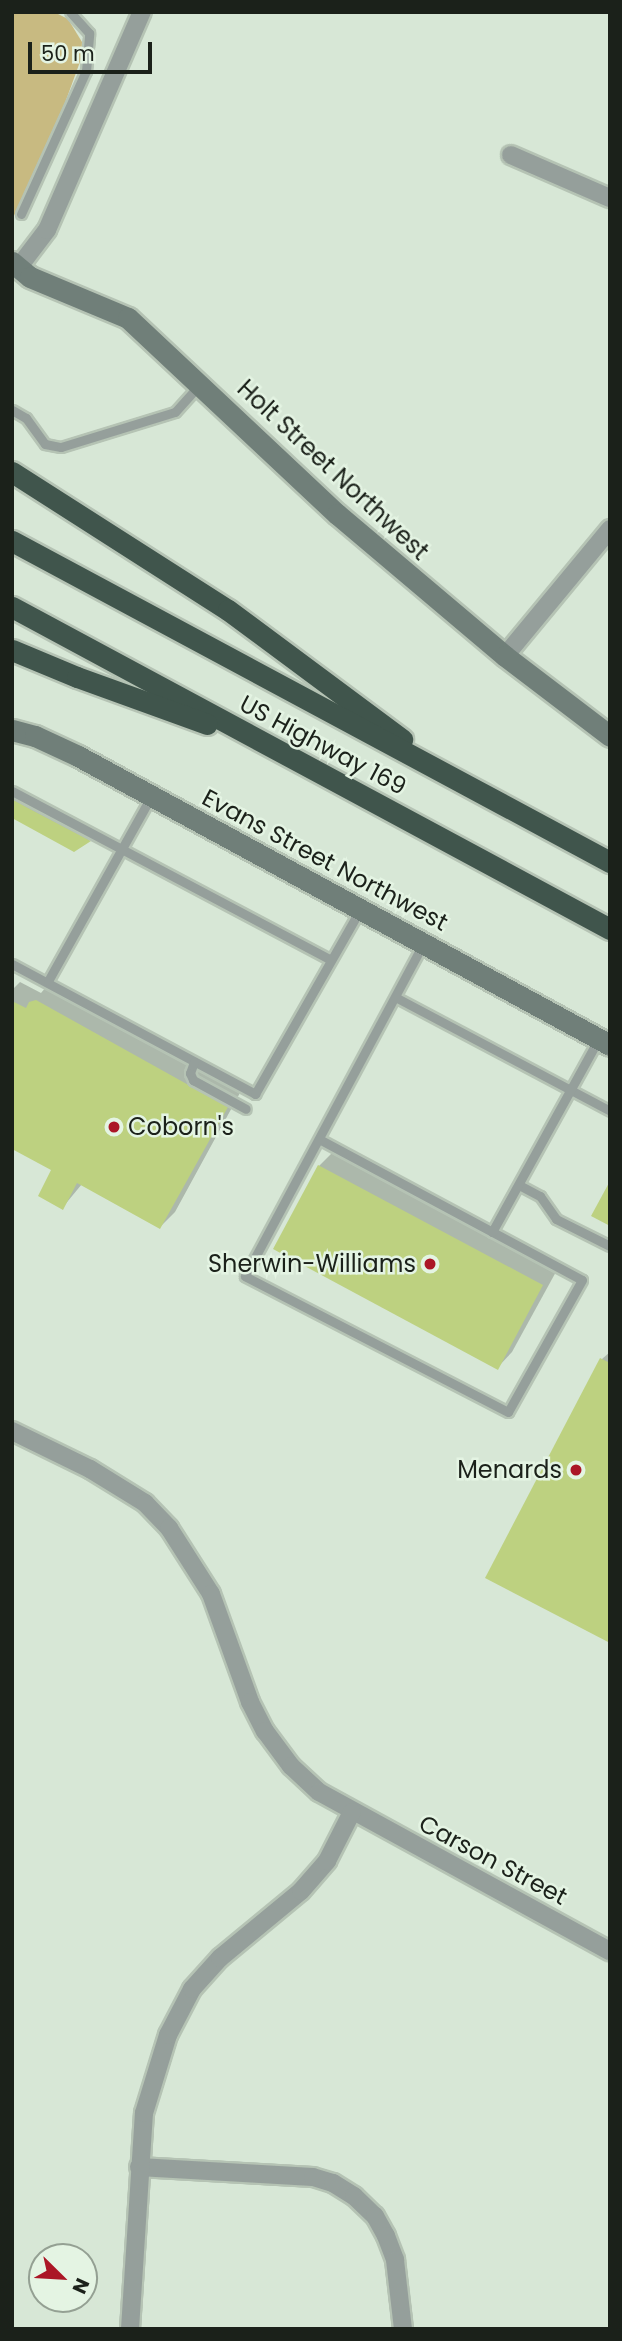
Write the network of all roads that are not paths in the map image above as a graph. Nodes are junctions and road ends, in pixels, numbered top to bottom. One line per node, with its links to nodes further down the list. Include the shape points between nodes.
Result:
1 (70, 12): 5 (lane, via 89,33 86,71)
2 (142, 12): 6 (street, via 47,230)
3 (511, 155): 4 (street)
4 (610, 198)
5 (21, 214)
6 (15, 265): 7 (street, Holt Street Northwest, via 30,277 128,318)
7 (201, 384): 8 (lane, via 175,412 61,447 45,444 26,418); 14 (street, Holt Street Northwest, via 337,514)
8 (12, 410)
9 (12, 472): 18 (highway, via 228,610)
10 (610, 529): 14 (street)
11 (12, 541): 18 (highway, US Highway 169)
12 (12, 607): 17 (highway, US Highway 169)
13 (12, 650): 17 (highway)
14 (505, 656): 16 (street, Holt Street Northwest)
15 (12, 730): 20 (street, Evans Street Northwest, via 68,751)
16 (610, 736)
17 (272, 747): 24 (highway, US Highway 169)
18 (463, 784): 22 (highway, US Highway 169)
19 (12, 791): 21 (lane)
20 (151, 797): 21 (lane); 23 (street, Evans Street Northwest)
21 (122, 849): 26 (lane); 28 (lane)
22 (610, 862)
23 (360, 909): 25 (street, Evans Street Northwest); 26 (lane, via 340,948)
24 (610, 929)
25 (424, 942): 29 (lane); 30 (street, Evans Street Northwest)
26 (329, 959): 31 (lane, via 255,1094)
27 (13, 966): 28 (lane)
28 (48, 981): 31 (lane)
29 (397, 998): 32 (lane); 35 (lane)
30 (604, 1042): 32 (lane)
31 (194, 1062): 33 (lane, via 190,1073 194,1080)
32 (571, 1091): 34 (lane); 36 (lane)
33 (246, 1109)
34 (610, 1111)
35 (320, 1139): 37 (lane); 37 (lane, via 245,1276 508,1412 582,1280)
36 (519, 1185): 37 (lane); 38 (lane, via 540,1196 556,1219)
37 (492, 1232)
38 (610, 1247)
39 (12, 1431): 40 (street, Carson Street, via 123,1489 145,1503 169,1528 211,1594 265,1731 291,1766 319,1792)
40 (352, 1812): 41 (street, Carson Street); 42 (street, via 327,1861 302,1891 220,1958 192,1989 168,2035 144,2113)
41 (610, 1951)
42 (139, 2167): 43 (street); 44 (street, via 313,2177 333,2183 375,2216 386,2236 395,2260)
43 (130, 2329)
44 (403, 2329)

